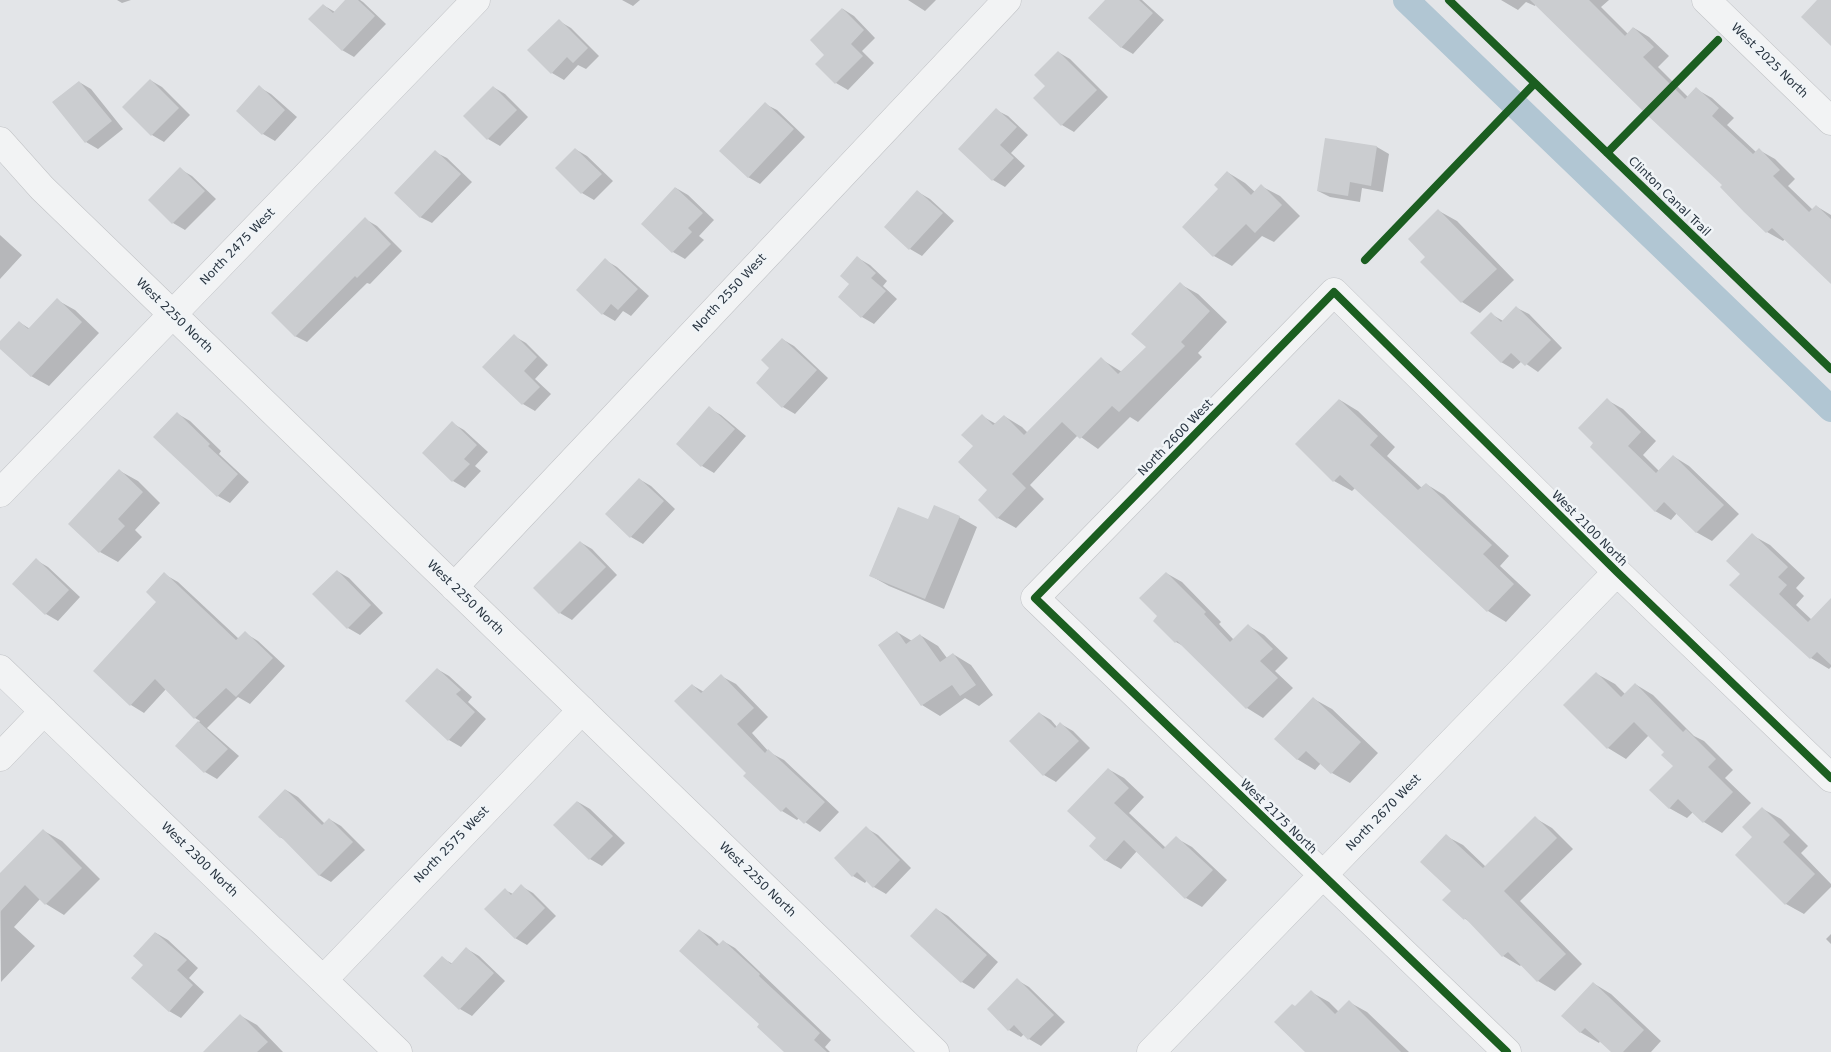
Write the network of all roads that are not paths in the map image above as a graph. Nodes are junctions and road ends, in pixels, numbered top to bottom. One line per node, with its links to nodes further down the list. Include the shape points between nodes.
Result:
1 (476, 0): 7 (street, North 2475 West)
2 (1007, 0): 10 (street, North 2550 West)
3 (1706, 0): 4 (street, West 2025 North)
4 (1831, 121)
5 (0, 141): 7 (street, West 2250 North, via 42,188)
6 (1334, 292): 9 (street, West 2100 North); 11 (street, North 2600 West)
7 (172, 315): 8 (street, North 2475 West); 10 (street, West 2250 North)
8 (0, 493)
9 (1616, 572): 16 (street, West 2100 North); 17 (street, North 2670 West)
10 (454, 587): 13 (street, West 2250 North)
11 (1035, 598): 17 (street, West 2175 North)
12 (0, 669): 14 (street, West 2300 North)
13 (582, 710): 18 (street, North 2575 West); 20 (street, West 2250 North)
14 (44, 711): 15 (street); 18 (street, West 2300 North)
15 (0, 757)
16 (1831, 778)
17 (1323, 876): 21 (street, North 2670 West); 22 (street, West 2175 North)
18 (323, 980): 19 (street, West 2300 North)
19 (398, 1052)
20 (934, 1052)
21 (1151, 1052)
22 (1507, 1052)

